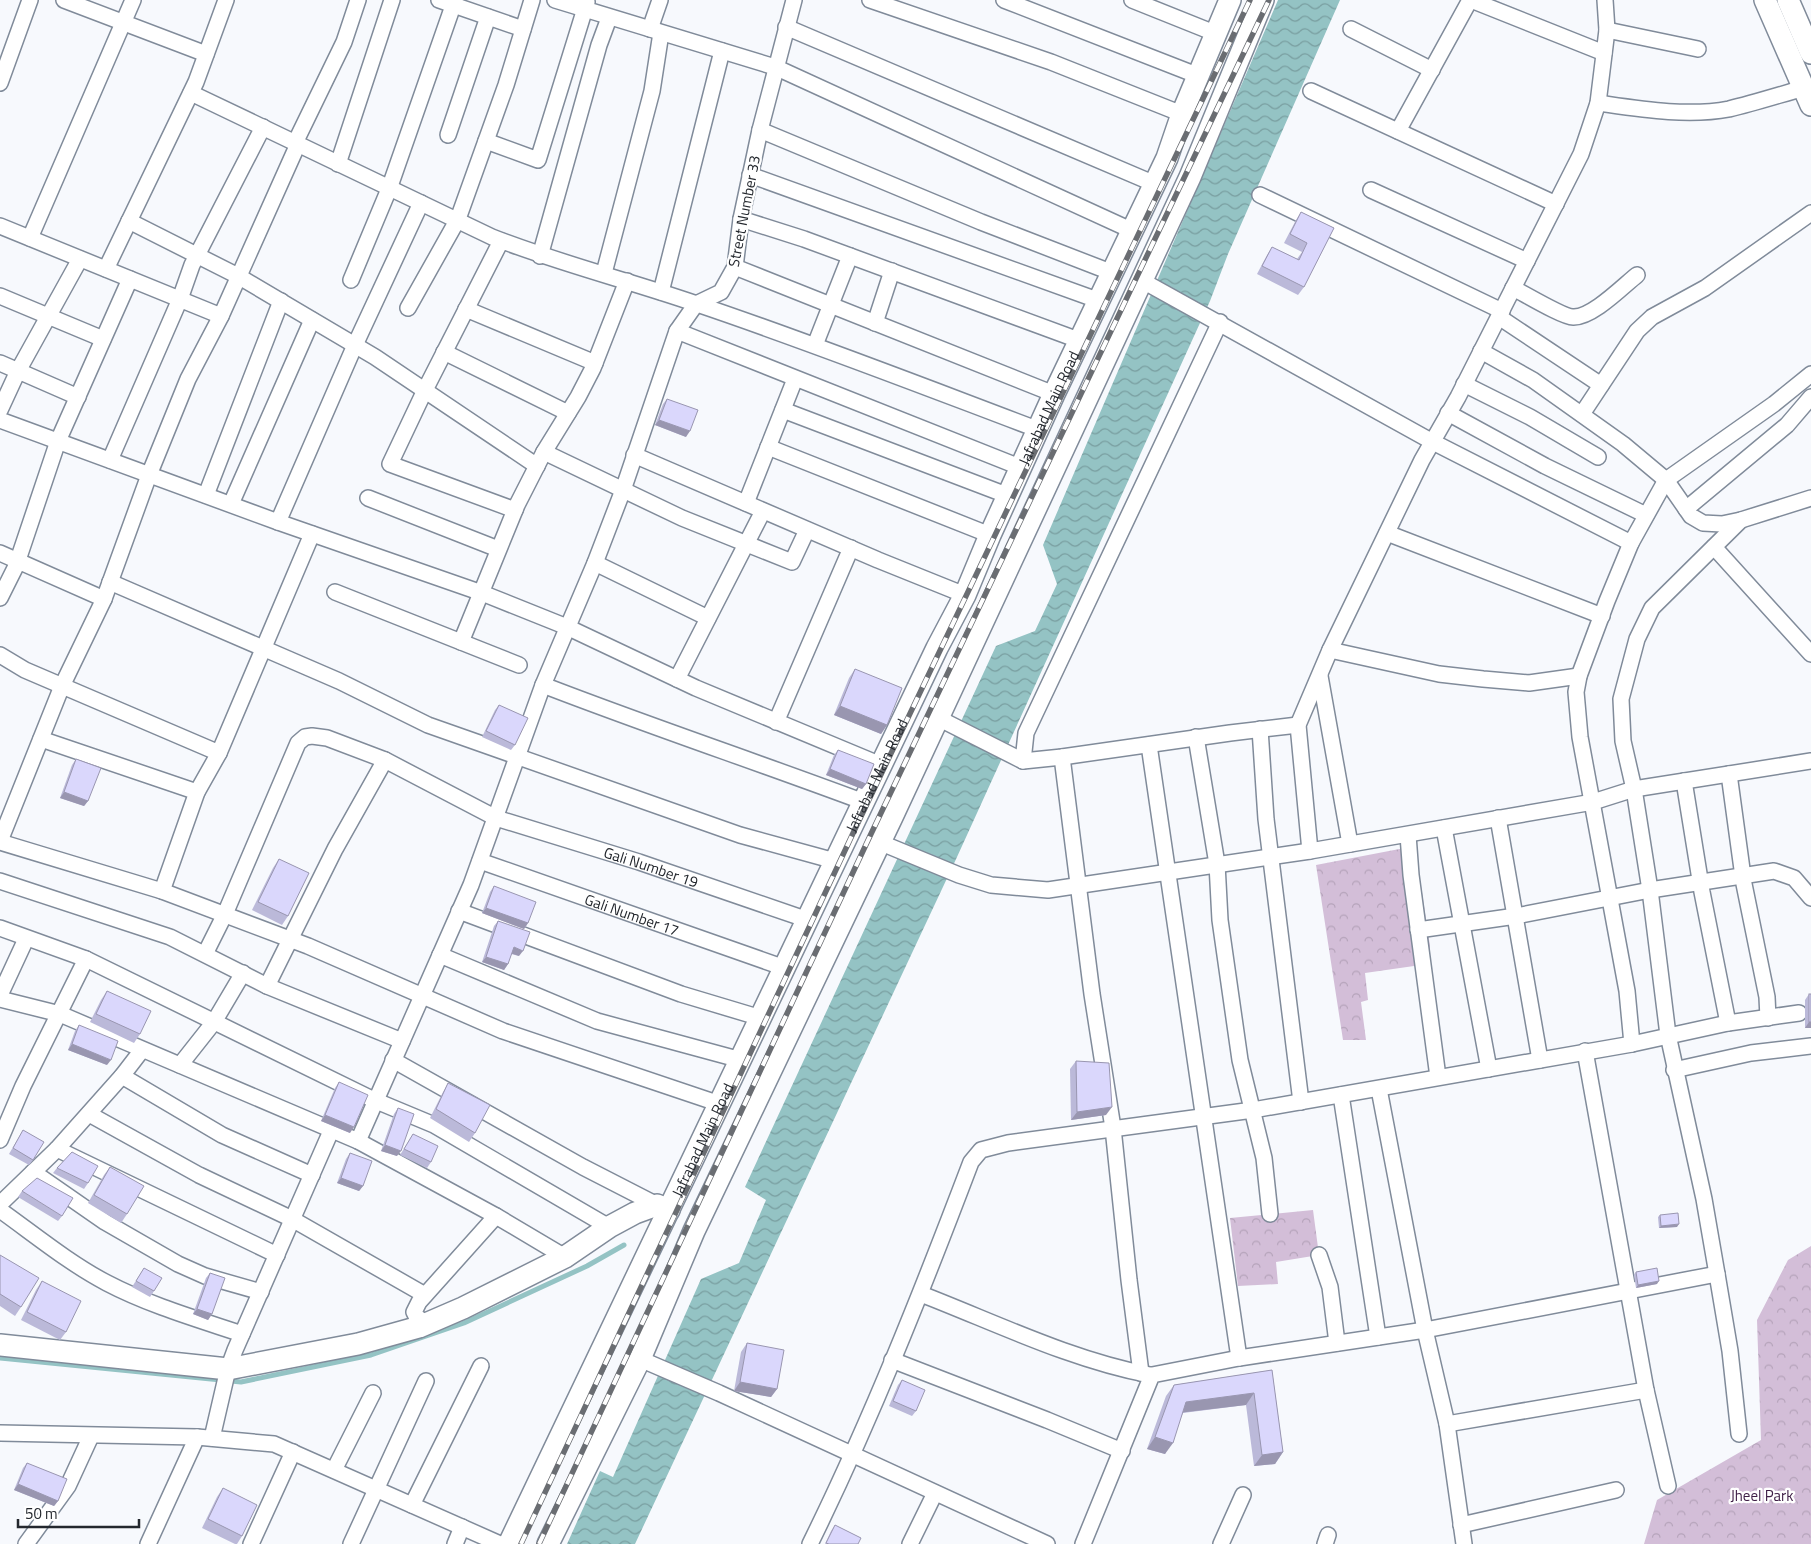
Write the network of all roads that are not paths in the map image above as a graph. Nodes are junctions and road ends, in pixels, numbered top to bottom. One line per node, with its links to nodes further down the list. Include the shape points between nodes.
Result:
1 (30, 0): 40 (street)
2 (67, 0): 24 (street)
3 (133, 0): 24 (street)
4 (226, 0): 36 (street)
5 (358, 0): 51 (street, via 344,42)
6 (392, 0): 52 (street)
7 (532, 0): 26 (street)
8 (555, 0): 21 (street)
9 (660, 0): 29 (street)
10 (794, 0): 25 (street, Street Number 33)
11 (870, 0): 45 (street, via 1051,62)
12 (1004, 0): 39 (street)
13 (1132, 0): 30 (street)
14 (1262, 0): 82 (main road, Jafrabad Main Road, via 1190,177)
15 (1470, 0): 34 (street); 38 (street)
16 (1606, 0): 28 (street)
17 (1765, 0): 31 (main road)
18 (1788, 0): 31 (main road)
19 (1225, 1): 30 (main road, Jafrabad Main Road)
20 (449, 2): 22 (street); 55 (street)
21 (587, 5): 23 (street); 50 (street, via 538,160)
22 (488, 17): 26 (street); 49 (street)
23 (609, 18): 29 (street); 69 (street)
24 (123, 22): 36 (street); 66 (street)
25 (786, 27): 37 (street, Street Number 33); 54 (street)
26 (523, 29): 50 (street)
27 (1351, 29): 38 (street)
28 (1607, 30): 32 (street); 34 (street)
29 (656, 31): 33 (street); 76 (street, via 652,91)
30 (1217, 34): 39 (main road, Jafrabad Main Road)
31 (1792, 34): 35 (main road); 43 (main road)
32 (1698, 49)
33 (722, 51): 37 (street); 85 (street)
34 (1604, 53): 44 (street)
35 (1811, 53)
36 (206, 54): 42 (street)
37 (775, 67): 47 (street, Street Number 33); 65 (street)
38 (1432, 70): 48 (street)
39 (1199, 76): 45 (main road, Jafrabad Main Road)
40 (0, 83)
41 (1310, 91): 48 (street)
42 (191, 93): 46 (street); 63 (street)
43 (1807, 96): 44 (street, via 1728,109 1689,111)
44 (1598, 103): 59 (street, via 1581,154)
45 (1182, 114): 54 (main road, Jafrabad Main Road)
46 (263, 128): 51 (street); 68 (street)
47 (760, 130): 53 (street, Street Number 33); 77 (street)
48 (1398, 131): 59 (street)
49 (448, 135)
50 (486, 141): 61 (street)
51 (297, 144): 52 (street); 79 (street)
52 (338, 164): 55 (street)
53 (750, 176): 62 (street, Street Number 33); 89 (street)
54 (1155, 184): 65 (main road, Jafrabad Main Road)
55 (389, 190): 58 (street); 81 (street)
56 (1371, 190): 72 (street)
57 (1260, 195): 94 (street)
58 (421, 203): 61 (street); 103 (street)
59 (1556, 204): 72 (street)
60 (1811, 214): 113 (street, via 1705,288 1652,317 1637,331)
61 (458, 219): 67 (street); 92 (street)
62 (741, 219): 70 (street); 73 (street, Street Number 33)
63 (129, 221): 68 (street); 74 (street)
64 (0, 226): 66 (street)
65 (1133, 231): 77 (main road, Jafrabad Main Road)
66 (30, 238): 71 (street)
67 (501, 241): 69 (street); 93 (street)
68 (197, 254): 79 (street); 87 (street)
69 (540, 256): 76 (street)
70 (850, 256): 75 (street); 91 (street)
71 (80, 258): 74 (street); 95 (street)
72 (1527, 261): 84 (street)
73 (735, 267): 90 (street, Street Number 33, via 721,292); 91 (street)
74 (106, 269): 80 (street)
75 (892, 271): 99 (street); 102 (street)
76 (604, 273): 83 (street)
77 (1113, 273): 89 (main road, Jafrabad Main Road)
78 (1637, 275): 84 (street, via 1602,304 1572,317)
79 (238, 276): 88 (street); 96 (street)
80 (130, 279): 87 (street); 101 (street)
81 (351, 280)
82 (1141, 280): 98 (street); 180 (main road, Jafrabad Main Road)
83 (627, 281): 85 (street); 108 (street)
84 (1513, 288): 94 (street)
85 (661, 292): 90 (street)
86 (0, 296): 95 (street)
87 (180, 299): 96 (street); 130 (street)
88 (281, 301): 97 (street); 136 (street)
89 (1100, 301): 102 (main road, Jafrabad Main Road)
90 (696, 304): 100 (street); 104 (street)
91 (831, 306): 99 (street); 104 (street)
92 (408, 308)
93 (466, 310): 106 (street); 108 (street)
94 (1500, 314): 105 (street); 113 (street)
95 (48, 316): 101 (street); 109 (street)
96 (221, 316): 133 (street, via 188,379)
97 (312, 320): 103 (street); 141 (street)
98 (1220, 322): 125 (street); 191 (street, via 1026,733)
99 (875, 323): 115 (street)
100 (676, 331): 111 (street); 128 (street)
101 (104, 339): 116 (street)
102 (1081, 341): 115 (main road, Jafrabad Main Road)
103 (355, 345): 114 (street); 147 (street)
104 (815, 345): 123 (street)
105 (1481, 351): 112 (street); 121 (street, via 1533,380)
106 (444, 352): 114 (street); 119 (street)
107 (0, 363): 109 (street)
108 (594, 363): 119 (street)
109 (18, 371): 116 (street); 122 (street)
110 (1811, 374): 134 (street)
111 (796, 379): 118 (street); 132 (street)
112 (1464, 384): 120 (street); 129 (street, via 1530,417)
113 (1601, 385): 121 (street)
114 (425, 390): 131 (street); 143 (street, via 390,464)
115 (1054, 394): 123 (main road, Jafrabad Main Road)
116 (78, 397): 124 (street)
117 (1811, 397): 142 (street, via 1787,425)
118 (783, 410): 126 (street); 137 (street)
119 (568, 413): 127 (street)
120 (1448, 413): 125 (street); 145 (street)
121 (1582, 414): 134 (street)
122 (1, 420): 124 (street)
123 (1039, 430): 132 (main road, Jafrabad Main Road)
124 (58, 441): 130 (street); 158 (street)
125 (1431, 441): 149 (street); 152 (street)
126 (768, 447): 140 (street); 151 (street)
127 (544, 452): 131 (street); 135 (street)
128 (634, 455): 135 (street); 140 (street)
129 (1598, 457)
130 (110, 460): 133 (street)
131 (537, 466): 143 (street)
132 (1022, 468): 137 (main road, Jafrabad Main Road)
133 (149, 474): 136 (street); 160 (street)
134 (1666, 480): 142 (street); 145 (street)
135 (623, 490): 153 (street); 159 (street)
136 (206, 495): 141 (street)
137 (1009, 496): 151 (main road, Jafrabad Main Road)
138 (368, 498): 156 (street)
139 (1811, 498): 146 (street)
140 (746, 503): 144 (street)
141 (231, 504): 147 (street)
142 (1686, 509): 146 (street, via 1703,523)
143 (515, 510): 156 (street)
144 (763, 511): 148 (street); 153 (street)
145 (1646, 516): 152 (street)
146 (1742, 520): 154 (street)
147 (278, 522): 150 (street)
148 (807, 530): 153 (street, via 792,562); 155 (street)
149 (1387, 533): 166 (street); 171 (street)
150 (312, 534): 162 (street); 170 (street)
151 (990, 535): 163 (main road, Jafrabad Main Road)
152 (1631, 543): 166 (street)
153 (747, 545): 167 (street)
154 (1714, 546): 172 (street); 196 (street, via 1652,608 1637,639 1621,699 1623,741)
155 (851, 548): 163 (street); 181 (street)
156 (498, 549): 162 (street)
157 (0, 553): 158 (street)
158 (18, 560): 164 (street); 165 (street)
159 (596, 563): 167 (street); 168 (street)
160 (110, 582): 165 (street); 170 (street)
161 (335, 592): 169 (street)
162 (482, 593): 168 (street); 169 (street)
163 (966, 595): 193 (main road, Jafrabad Main Road)
164 (0, 598)
165 (104, 599): 179 (street)
166 (1602, 616): 176 (street)
167 (708, 618): 177 (street)
168 (567, 627): 177 (street); 178 (street)
169 (461, 642): 174 (street)
170 (263, 650): 187 (street); 188 (street, via 339,681 428,725)
171 (1330, 650): 175 (street); 176 (street, via 1439,674 1483,680 1529,683)
172 (1811, 654)
173 (0, 655): 179 (street)
174 (519, 665)
175 (1320, 676): 182 (street); 206 (street)
176 (1580, 676): 199 (street, via 1576,692 1578,721)
177 (677, 679): 181 (street)
178 (543, 685): 188 (street); 198 (street, via 626,718 692,738)
179 (62, 686): 185 (street); 187 (street)
180 (938, 718): 191 (street); 205 (main road, Jafrabad Main Road)
181 (776, 722): 193 (street)
182 (1298, 725): 183 (street); 207 (street)
183 (1260, 729): 184 (street); 208 (street)
184 (1196, 737): 186 (street); 211 (street)
185 (41, 739): 197 (street); 204 (street)
186 (1149, 745): 189 (street); 212 (street)
187 (219, 753): 197 (street)
188 (518, 756): 200 (street); 209 (street, via 740,835)
189 (1062, 757): 191 (street); 216 (street)
190 (385, 760): 200 (street, Gali Number 19); 222 (street, Gali Number 19, via 319,736 305,737 298,743); 229 (street)
191 (1023, 761)
192 (1811, 761): 194 (street)
193 (881, 766): 198 (main road, Jafrabad Main Road)
194 (1729, 774): 195 (street); 213 (street)
195 (1684, 781): 196 (street); 215 (street)
196 (1634, 789): 199 (street); 217 (street)
197 (197, 792): 218 (street)
198 (864, 802): 209 (main road, Jafrabad Main Road)
199 (1593, 802): 201 (street); 219 (street)
200 (496, 818): 210 (street); 224 (street, Gali Number 19)
201 (1498, 818): 202 (street); 223 (street)
202 (1444, 828): 203 (street); 225 (street)
203 (1408, 834): 206 (street); 227 (street)
204 (0, 841): 218 (street)
205 (886, 844): 216 (street, via 991,885 1022,890); 297 (main road, Jafrabad Main Road, via 694,1232)
206 (1350, 844): 207 (street)
207 (1310, 851): 208 (street)
208 (1271, 857): 211 (street); 262 (street)
209 (835, 861): 224 (main road, Jafrabad Main Road)
210 (480, 862): 221 (street); 233 (street, Gali Number 17)
211 (1217, 864): 212 (street); 264 (street, via 1220,920 1230,994 1240,1060)
212 (1166, 871): 216 (street); 266 (street)
213 (1743, 876): 215 (street); 220 (street, via 1774,871 1794,878); 242 (street, via 1767,997)
214 (0, 881): 230 (street, via 170,937)
215 (1700, 882): 217 (street); 244 (street)
216 (1080, 885): 267 (street, via 1092,994)
217 (1650, 890): 219 (street); 245 (street)
218 (162, 891): 222 (street)
219 (1610, 897): 223 (street); 247 (street, via 1627,991)
220 (1811, 898)
221 (459, 910): 231 (street); 241 (street, via 681,994)
222 (225, 914): 229 (street); 230 (street, Gali Number 19)
223 (1516, 916): 225 (street); 253 (street)
224 (808, 920): 233 (main road, Jafrabad Main Road)
225 (1462, 924): 227 (street); 255 (street)
226 (0, 928): 228 (street)
227 (1418, 930): 258 (street)
228 (26, 939): 232 (street); 236 (street)
229 (289, 940): 235 (street); 237 (street)
230 (205, 954): 234 (street)
231 (440, 954): 237 (street); 252 (street, via 597,1021)
232 (86, 959): 240 (street); 243 (street)
233 (784, 968): 241 (main road, Jafrabad Main Road)
234 (243, 973): 235 (street); 243 (street)
235 (267, 986): 246 (street)
236 (0, 995)
237 (422, 995): 246 (street); 263 (street, via 503,1031)
238 (0, 1000): 240 (street)
239 (1798, 1013): 242 (street)
240 (60, 1014): 249 (street); 269 (street)
241 (761, 1018): 252 (main road, Jafrabad Main Road)
242 (1768, 1018): 244 (street)
243 (214, 1022): 254 (street); 261 (street)
244 (1728, 1023): 245 (street)
245 (1668, 1035): 247 (street); 256 (street)
246 (402, 1040): 251 (street)
247 (1632, 1044): 250 (street)
248 (1811, 1046): 256 (street)
249 (142, 1050): 254 (street); 257 (street)
250 (1585, 1051): 253 (street); 286 (street)
251 (393, 1060): 261 (street); 275 (street, via 583,1167)
252 (740, 1060): 263 (main road, Jafrabad Main Road)
253 (1540, 1060): 255 (street)
254 (180, 1065): 268 (street)
255 (1489, 1069): 258 (street)
256 (1674, 1070): 284 (street, via 1704,1199)
257 (122, 1076): 265 (street); 273 (street, via 222,1135)
258 (1438, 1077): 259 (street)
259 (1378, 1089): 260 (street); 290 (street)
260 (1341, 1095): 262 (street); 292 (street)
261 (374, 1100): 270 (street); 280 (street, via 434,1125)
262 (1301, 1102): 264 (street)
263 (720, 1104): 275 (main road, Jafrabad Main Road)
264 (1253, 1110): 266 (street); 277 (street, via 1264,1158)
265 (89, 1114): 271 (street); 279 (street, via 199,1175)
266 (1204, 1116): 267 (street); 295 (street)
267 (1113, 1128): 287 (street, via 981,1150 971,1162); 299 (street, via 1129,1280)
268 (330, 1131): 270 (street); 273 (street)
269 (0, 1140)
270 (358, 1141): 278 (street)
271 (57, 1150): 272 (street); 282 (street)
272 (33, 1172): 274 (street); 285 (street, via 105,1222 178,1264 205,1276)
273 (312, 1175): 279 (street)
274 (0, 1204)
275 (663, 1207): 280 (main road, via 635,1213); 327 (main road, Jafrabad Main Road)
276 (0, 1210): 291 (street, via 107,1283)
277 (1270, 1214)
278 (496, 1216): 283 (street); 288 (street)
279 (292, 1219): 282 (street); 288 (street)
280 (609, 1227): 283 (main road)
281 (1319, 1255): 293 (street, via 1330,1287)
282 (277, 1256): 285 (street)
283 (564, 1257): 289 (main road)
284 (1717, 1274): 286 (street); 306 (street)
285 (261, 1292): 291 (street)
286 (1628, 1292): 290 (street); 302 (street)
287 (921, 1294): 296 (street); 299 (street, via 1058,1348 1117,1368)
288 (425, 1295): 289 (street, via 414,1312)
289 (426, 1324): 300 (main road, via 386,1338)
290 (1425, 1330): 292 (street); 304 (street)
291 (242, 1334): 300 (street)
292 (1378, 1337): 293 (street)
293 (1337, 1342): 295 (street)
294 (0, 1345): 300 (main road)
295 (1239, 1358): 299 (street)
296 (892, 1360): 309 (street); 311 (street)
297 (647, 1361): 311 (street); 328 (main road, Jafrabad Main Road)
298 (481, 1366): 318 (street)
299 (1147, 1374): 309 (street)
300 (227, 1377): 308 (street)
301 (426, 1380): 314 (street)
302 (1646, 1390): 304 (street); 313 (street)
303 (373, 1393): 312 (street)
304 (1447, 1424): 319 (street)
305 (0, 1433): 307 (street)
306 (1739, 1434)
307 (91, 1436): 308 (street); 321 (street, via 68,1486)
308 (205, 1437): 310 (street, via 274,1444); 322 (street)
309 (1122, 1451): 332 (street)
310 (294, 1452): 312 (street); 323 (street)
311 (852, 1454): 316 (street); 329 (street)
312 (334, 1470): 314 (street)
313 (1668, 1486)
314 (377, 1489): 318 (street); 324 (street)
315 (1616, 1490): 319 (street)
316 (935, 1493): 330 (street); 331 (street)
317 (1244, 1495): 333 (street)
318 (412, 1505): 320 (street)
319 (1461, 1525): 334 (street)
320 (462, 1527): 325 (street); 326 (street)
321 (26, 1544)
322 (148, 1544)
323 (250, 1544)
324 (351, 1544)
325 (455, 1544)
326 (500, 1544)
327 (509, 1544)
328 (548, 1544)
329 (810, 1544)
330 (910, 1544)
331 (1047, 1544)
332 (1083, 1544)
333 (1221, 1544)
334 (1464, 1544)

